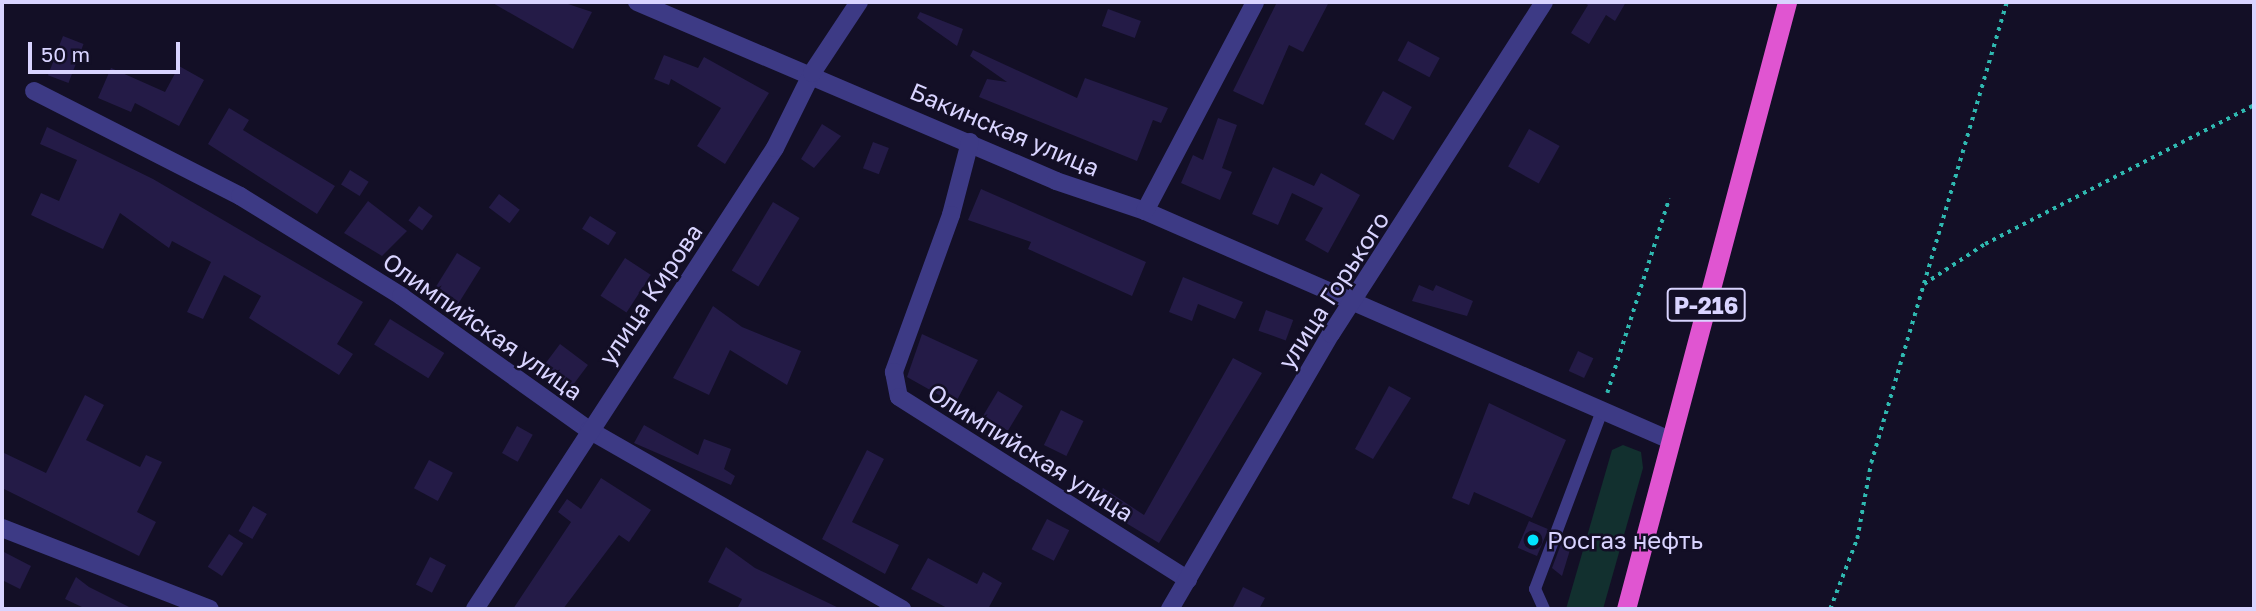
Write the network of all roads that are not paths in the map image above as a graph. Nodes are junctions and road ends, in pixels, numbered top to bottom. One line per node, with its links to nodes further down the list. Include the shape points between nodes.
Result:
1 (637, 2): 6 (street, Бакинская улица)
2 (859, 2): 6 (street, улица Кирова)
3 (1255, 2): 9 (street)
4 (1544, 2): 10 (street, улица Горького)
5 (1787, 2): 13 (highway, Р-216)
6 (812, 73): 8 (street, Бакинская улица); 12 (street, улица Кирова, via 775,148)
7 (34, 91): 12 (street, Олимпийская улица, via 240,195 401,296)
8 (970, 142): 9 (street, Бакинская улица); 15 (street, Олимпийская улица, via 951,215 894,372 899,397)
9 (1145, 211): 10 (street, Бакинская улица)
10 (1353, 304): 11 (street, Бакинская улица); 15 (street, улица Горького)
11 (1601, 412): 13 (street, Бакинская улица); 20 (lane, via 1535,589)
12 (589, 430): 17 (street, улица Кирова); 18 (street, Олимпийская улица)
13 (1670, 440): 21 (highway, Р-216)
14 (2, 528): 16 (street)
15 (1188, 580): 19 (street, улица Горького)
16 (210, 609)
17 (475, 609)
18 (902, 609)
19 (1170, 609)
20 (1544, 609)
21 (1626, 609)

